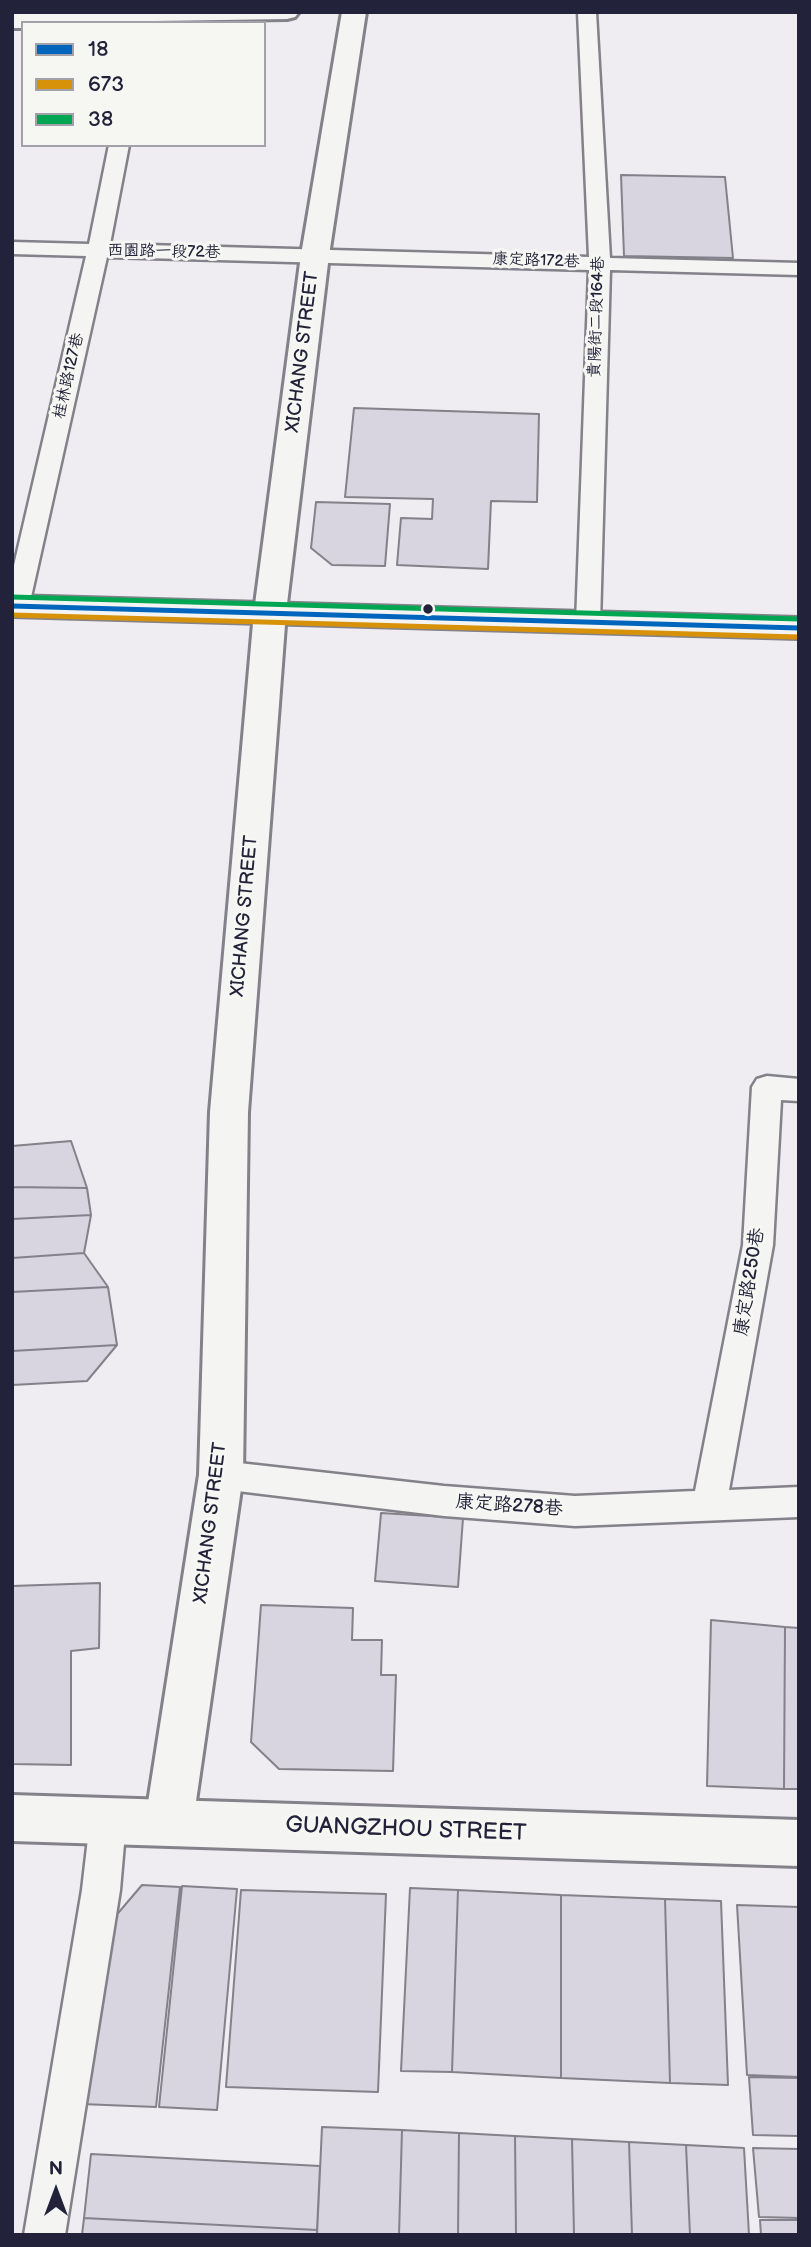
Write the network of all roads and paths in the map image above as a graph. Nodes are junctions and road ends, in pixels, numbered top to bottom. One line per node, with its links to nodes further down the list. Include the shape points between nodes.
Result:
1 (287, 12): 4 (street)
2 (354, 12): 9 (street, XICHANG STREET)
3 (587, 12): 10 (lane, 貴陽街二段164巷)
4 (143, 20): 5 (street)
5 (78, 21)
6 (119, 147): 8 (lane, 桂林路127巷)
7 (12, 248): 8 (lane, 西園路一段72巷)
8 (99, 251): 9 (lane, 西園路一段72巷); 12 (lane, 桂林路127巷)
9 (315, 255): 10 (lane, 康定路172巷); 13 (street, XICHANG STREET)
10 (600, 263): 11 (lane, 康定路172巷); 14 (lane, 貴陽街二段164巷)
11 (799, 269)
12 (14, 606): 13 (street)
13 (270, 612): 14 (street); 17 (street, XICHANG STREET, via 229,1112)
14 (588, 623): 15 (street)
15 (799, 628)
16 (799, 1090): 19 (lane, 康定路250巷, via 767,1087 758,1245)
17 (221, 1475): 19 (lane, 康定路278巷, via 575,1511); 22 (street, XICHANG STREET)
18 (799, 1502): 19 (lane, 康定路278巷)
19 (709, 1506)
20 (12, 1818): 21 (street, GUANGZHOU STREET)
21 (108, 1821): 22 (street, GUANGZHOU STREET); 24 (lane, via 101,1890)
22 (169, 1822): 23 (street, GUANGZHOU STREET)
23 (799, 1843)
24 (44, 2235)

